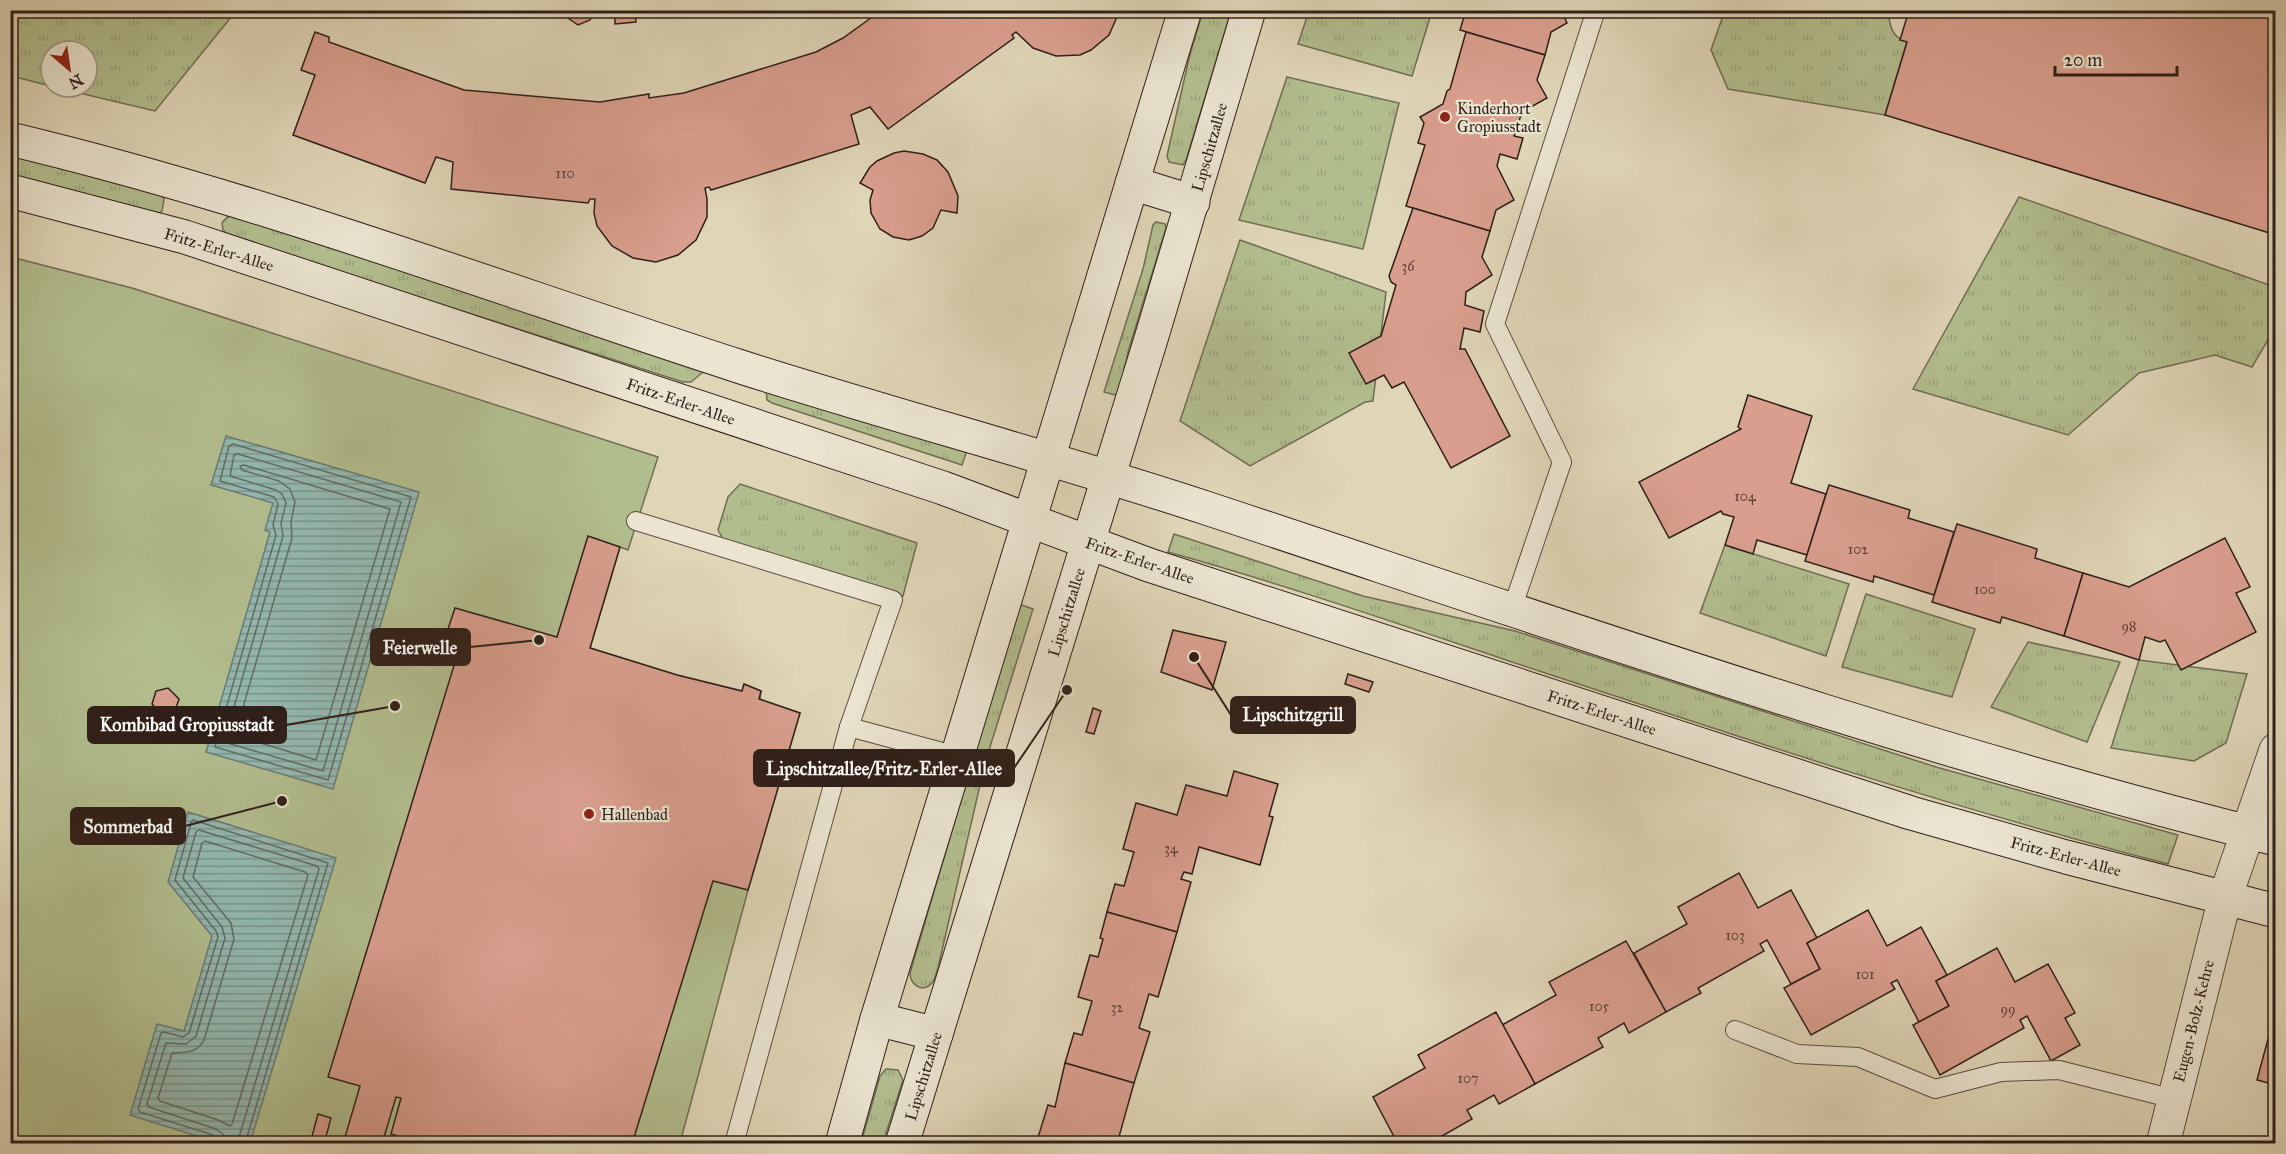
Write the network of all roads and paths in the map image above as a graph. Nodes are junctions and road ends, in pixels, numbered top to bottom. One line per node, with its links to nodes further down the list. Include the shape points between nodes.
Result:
1 (1185, 10): 5 (street)
2 (1250, 10): 8 (street, Lipschitzallee)
3 (1596, 10): 17 (lane, via 1495,324 1562,462)
4 (10, 140): 6 (street)
5 (1132, 183): 8 (street); 12 (street)
6 (200, 189): 9 (street); 10 (street)
7 (10, 191): 9 (street, Fritz-Erler-Allee)
8 (1193, 202): 13 (street, Lipschitzallee)
9 (184, 237): 11 (street, Fritz-Erler-Allee)
10 (744, 368): 11 (street); 12 (street)
11 (728, 417): 14 (street, Fritz-Erler-Allee)
12 (1048, 459): 13 (street); 14 (street)
13 (1108, 476): 16 (street, Lipschitzallee); 17 (street)
14 (1030, 519): 16 (street, Fritz-Erler-Allee); 20 (street)
15 (636, 521): 18 (lane, via 893,600)
16 (1088, 543): 22 (street, Fritz-Erler-Allee, via 1911,813); 26 (street, Lipschitzallee)
17 (1512, 609): 21 (street, via 1950,751 2142,806)
18 (849, 727): 20 (lane); 28 (lane)
19 (2276, 750): 21 (street, Eugen-Bolz-Kehre)
20 (957, 756): 24 (street)
21 (2262, 835): 22 (street, Eugen-Bolz-Kehre)
22 (2225, 898): 23 (street, Fritz-Erler-Allee); 27 (street, Eugen-Bolz-Kehre)
23 (2276, 911)
24 (877, 1019): 26 (street); 29 (street)
25 (1735, 1030): 27 (lane, via 1797,1054 1858,1057 1935,1089 2001,1072 2059,1070)
26 (936, 1034): 30 (street, Lipschitzallee)
27 (2174, 1100): 31 (street, Eugen-Bolz-Kehre)
28 (734, 1143)
29 (842, 1143)
30 (902, 1143)
31 (2163, 1143)

